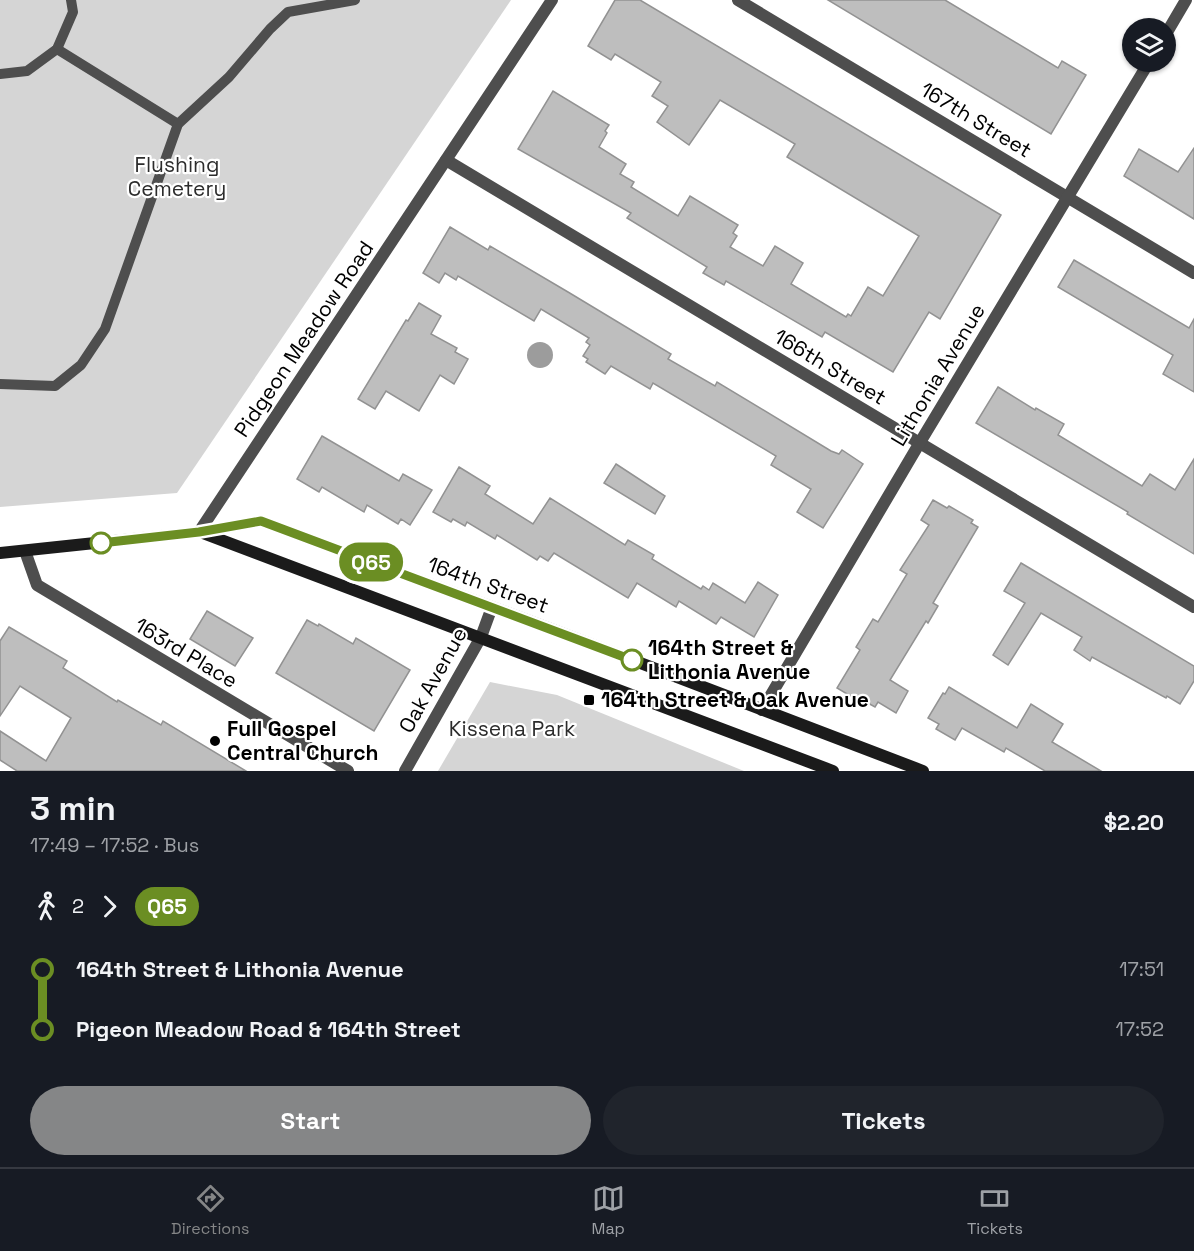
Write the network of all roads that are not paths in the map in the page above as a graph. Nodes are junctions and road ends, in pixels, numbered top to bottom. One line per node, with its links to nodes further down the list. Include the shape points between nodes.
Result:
1 (71, 0): 8 (lane, via 73,12)
2 (355, 0): 6 (lane)
3 (552, 0): 12 (street, Pidgeon Meadow Road)
4 (738, 0): 13 (street, 167th Street)
5 (1186, 0): 7 (street)
6 (306, 4): 11 (lane, via 288,12 229,77)
7 (1175, 18)
8 (57, 49): 10 (lane, via 27,70); 11 (lane)
9 (1143, 72): 13 (street, Lithonia Avenue)
10 (0, 74)
11 (178, 124): 15 (lane, via 105,329 81,366 55,386)
12 (446, 160): 16 (street, 166th Street); 17 (street, Pidgeon Meadow Road)
13 (1067, 198): 14 (street, 167th Street); 16 (street, Lithonia Avenue)
14 (1194, 273)
15 (0, 384)
16 (919, 444): 21 (street, 166th Street); 23 (street, Lithonia Avenue)
17 (199, 532): 18 (street); 20 (street, 164th Street, via 261,521); 22 (street)
18 (25, 551): 19 (street); 24 (street, 163rd Place, via 37,585)
19 (0, 553)
20 (492, 607): 22 (street, Oak Avenue); 23 (street, 164th Street)
21 (1194, 607)
22 (481, 637): 25 (street, Oak Avenue); 26 (street)
23 (762, 710): 27 (street, 164th Street)
24 (348, 771)
25 (405, 771)
26 (833, 771)
27 (923, 771)

